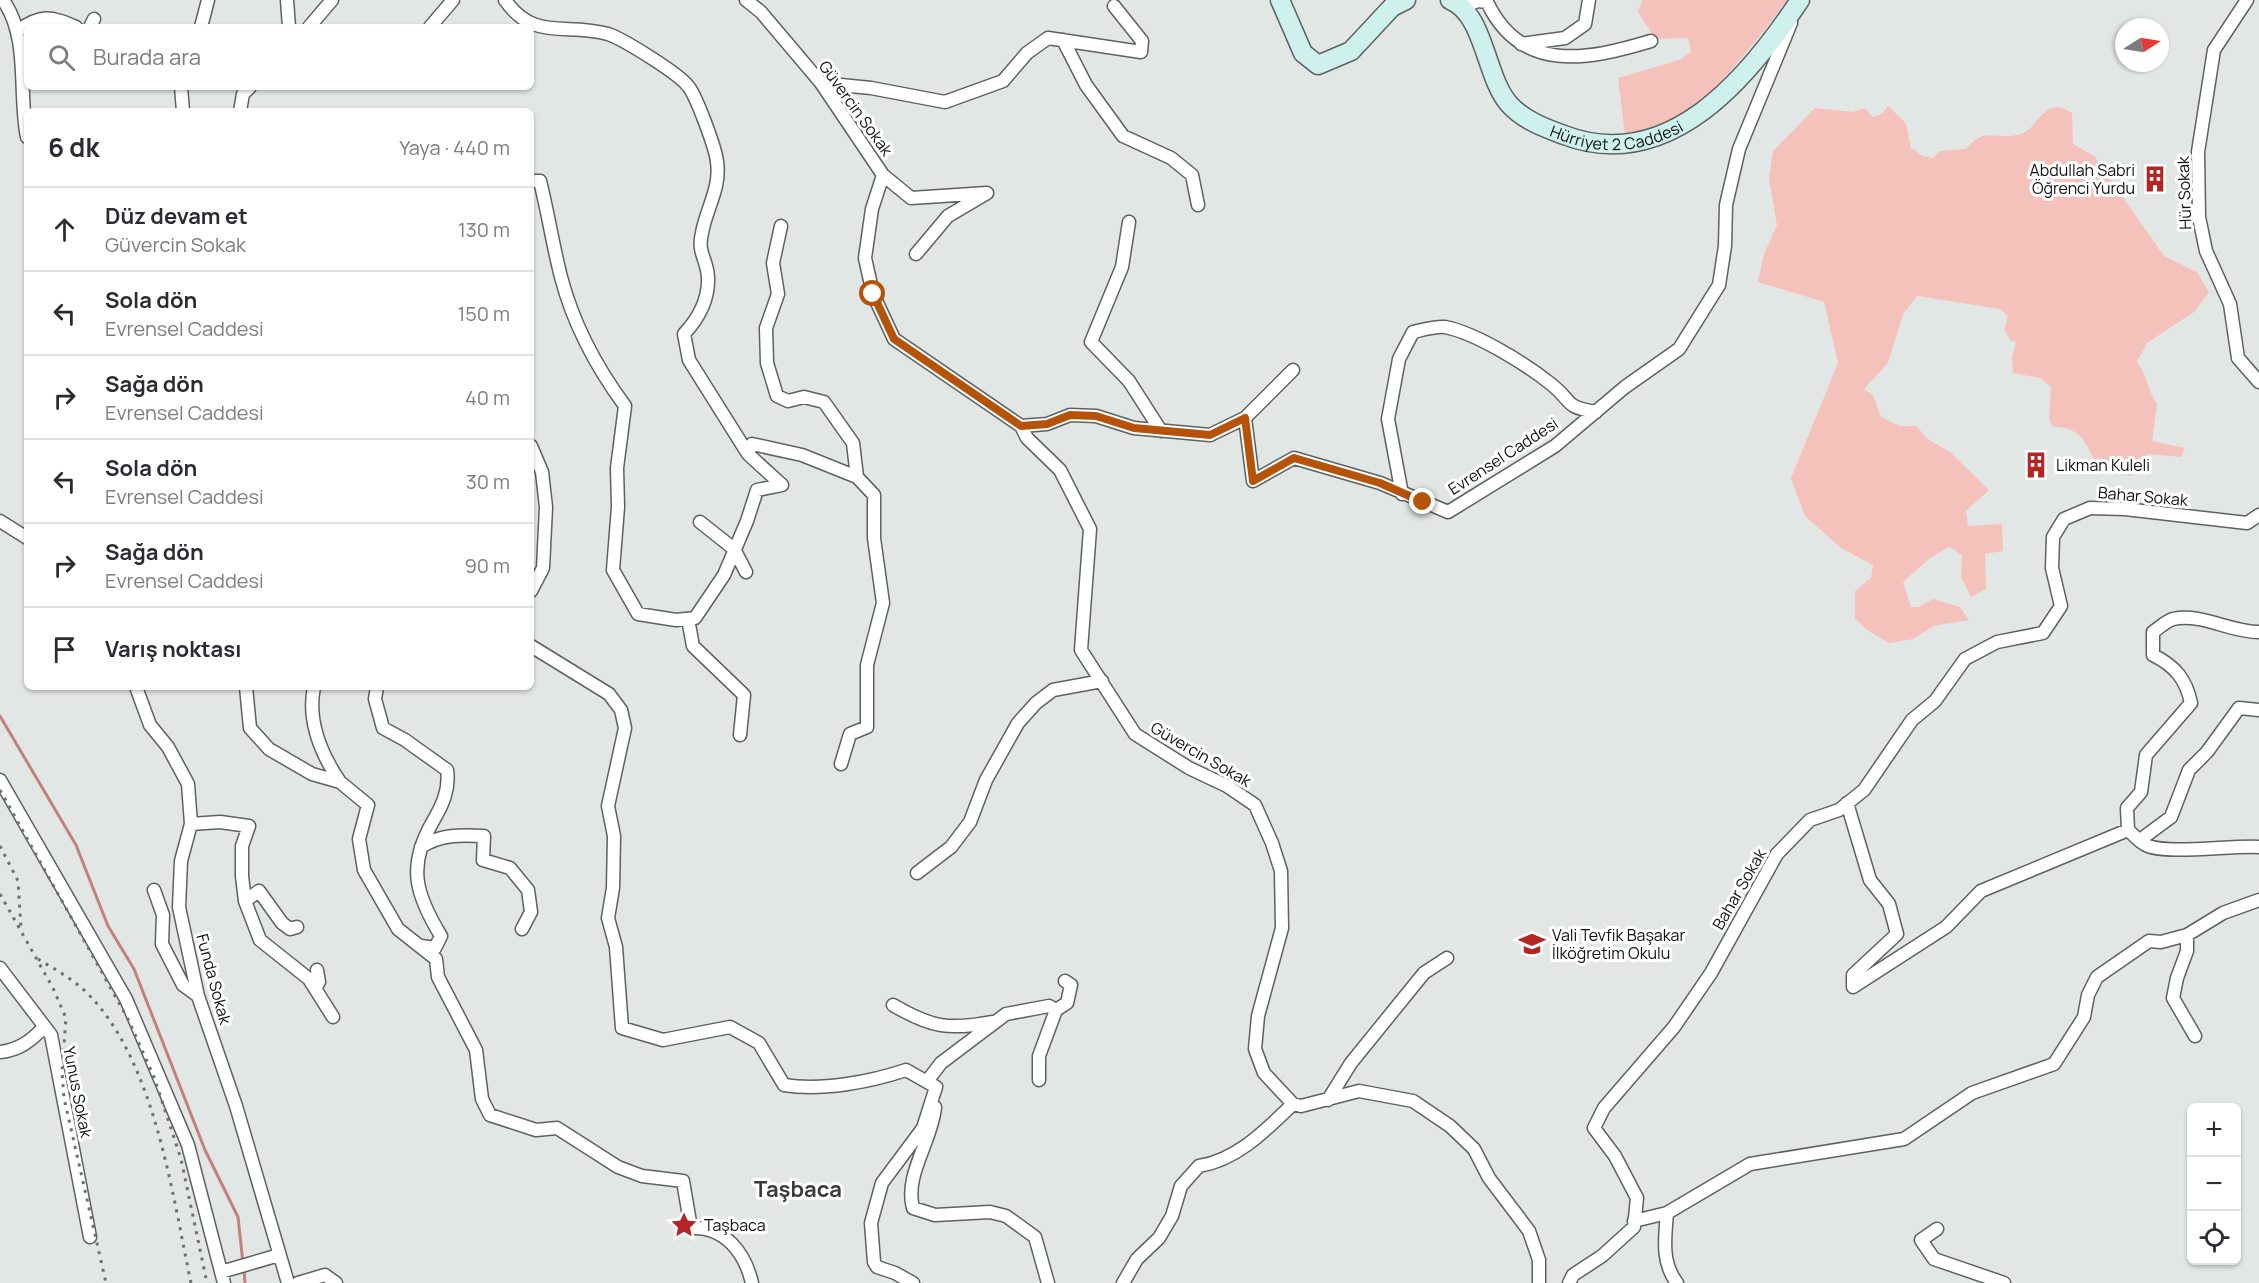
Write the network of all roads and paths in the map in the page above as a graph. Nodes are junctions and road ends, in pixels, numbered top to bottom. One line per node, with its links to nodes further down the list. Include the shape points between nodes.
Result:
1 (3, 0): 24 (street)
2 (208, 0): 17 (street)
3 (287, 0): 18 (street)
4 (332, 0): 19 (street)
5 (453, 0): 20 (street)
6 (505, 0): 21 (street, via 516,16)
7 (746, 0): 28 (street, Güvercin Sokak, via 761,12)
8 (1281, 0): 9 (street, via 1302,53 1318,65 1351,51 1392,7)
9 (1406, 0)
10 (1589, 0): 27 (street, via 1585,24 1565,38)
11 (1801, 0): 13 (street, Hürriyet 2 Caddesi, via 1777,34 1701,115 1672,131 1646,139 1600,145 1544,128 1510,104 1499,89 1471,19); 42 (street, Evrensel Caddesi, via 1739,149 1726,206 1719,285 1679,349)
12 (2247, 0): 41 (street, Hür Sokak, via 2214,50 2198,152 2199,198 2200,229 2230,304 2238,358)
13 (1456, 4): 27 (street, via 1487,2 1504,30)
14 (1114, 6): 25 (street, via 1142,41 1141,52)
15 (27, 24): 16 (street, via 34,19 55,18)
16 (69, 24)
17 (202, 24)
18 (289, 24)
19 (312, 24)
20 (432, 24)
21 (531, 24)
22 (534, 25): 47 (street, via 608,35 638,50 688,86 717,162 716,192 699,248 708,276 703,306 701,316 684,334 689,360)
23 (24, 26): 24 (street)
24 (17, 31): 33 (street)
25 (1063, 40): 28 (street, via 1048,38 1027,53 1003,81 945,102); 36 (street, via 1086,85 1123,136 1171,158 1192,175)
26 (1651, 41): 27 (street, via 1603,55 1539,53)
27 (1521, 44)
28 (821, 83): 34 (street, Güvercin Sokak)
29 (181, 90): 31 (street)
30 (247, 90): 32 (street)
31 (183, 108)
32 (241, 108)
33 (24, 124)
34 (883, 175): 39 (street, via 911,198 987,194 948,216); 44 (street, Güvercin Sokak, via 872,209 865,258 873,294 894,339)
35 (534, 181): 57 (street, via 540,182 562,279 582,332 604,378 625,406 617,468 613,570 638,614)
36 (1198, 205)
37 (1129, 222): 45 (street, via 1122,267 1091,342 1129,381)
38 (781, 226): 48 (street, via 773,263 778,294 766,328 767,363 777,396 788,401 804,397 824,402 853,443)
39 (916, 254)
40 (1293, 370): 43 (street)
41 (2259, 382)
42 (1596, 412): 49 (street, Evrensel Caddesi, via 1555,446 1448,512); 49 (street, via 1572,407 1553,385 1503,351 1444,327 1413,332 1399,359 1388,419)
43 (1245, 418): 45 (street, via 1210,435); 49 (street, Evrensel Caddesi, via 1253,481 1294,458 1380,483)
44 (1021, 426): 45 (street, via 1078,415); 60 (street, Güvercin Sokak, via 1027,438 1060,470 1090,529 1081,650)
45 (1161, 431)
46 (534, 453): 56 (street, via 542,472 546,507 543,568)
47 (748, 454): 48 (street, via 752,444 772,448 802,455); 54 (street, via 782,484 757,489)
48 (857, 477): 67 (street, via 874,495 874,538 883,603 867,665 867,728 850,734)
49 (1402, 494)
50 (2259, 515): 70 (street, Bahar Sokak, via 2247,523 2090,508 2064,519 2053,537 2052,558 2061,606 2043,633 1997,642 1965,658 1935,701 1912,720 1864,790)
51 (0, 521): 53 (street)
52 (700, 522): 54 (street)
53 (24, 536)
54 (734, 549): 55 (street); 57 (street, via 724,575 695,618)
55 (746, 572)
56 (534, 585)
57 (688, 619): 66 (street, via 693,646 744,695)
58 (2259, 632): 72 (street, via 2196,618 2172,619 2153,632 2153,655 2173,665 2187,686 2191,704 2146,755 2141,792 2127,808)
59 (534, 651): 98 (street, via 609,693 621,710 625,728 608,806 614,836 608,918 616,947 622,1028 663,1040 730,1027 759,1043 784,1085 806,1089 875,1081 906,1070)
60 (1102, 681): 76 (street, via 1053,690 1036,703 1018,723 986,780 970,822 951,847); 100 (street, Güvercin Sokak, via 1135,734 1255,805 1281,871 1282,928 1258,1016 1255,1049 1264,1073)
61 (137, 690): 71 (street, Funda Sokak, via 150,724 188,784)
62 (246, 690): 69 (street, via 250,728 268,749 312,774)
63 (314, 690): 69 (street, via 314,726)
64 (376, 690): 74 (street, via 383,728 447,770 449,783 442,807)
65 (2259, 710): 73 (street, via 2239,708 2189,770 2171,817)
66 (740, 735)
67 (841, 764)
68 (0, 780): 106 (street, via 126,999 188,1145)
69 (340, 782): 83 (street, via 368,805 359,839 364,870 398,929)
70 (1847, 803): 72 (street, via 1870,880 1889,904 1897,934 1853,975 1853,987 1946,927 1981,891); 102 (street, Bahar Sokak, via 1839,810 1810,820 1778,854 1711,973 1674,1027 1604,1108 1594,1128 1615,1156 1637,1198)
71 (190, 824): 79 (street, via 220,822 249,826 242,846); 89 (street, Funda Sokak, via 181,861 180,907)
72 (2128, 830): 73 (street)
73 (2140, 840): 75 (street, via 2146,845 2179,849)
74 (421, 847): 81 (street, via 433,839 454,835 484,836 483,860 510,868 528,890 531,912); 83 (street, via 416,882 427,914 441,936 435,948)
75 (2259, 847)
76 (917, 873)
77 (154, 890): 89 (street, via 163,915 162,944 183,985)
78 (2259, 900): 82 (street, via 2223,913)
79 (245, 901): 80 (street, via 259,891 282,923 290,929); 88 (street, via 261,940)
80 (297, 927)
81 (522, 928)
82 (2187, 935): 95 (street, via 2187,951 2173,998); 101 (street, via 2162,942 2149,941 2097,977 2084,1017 2054,1064 1971,1093 1904,1140 1750,1164)
83 (420, 946): 110 (street, via 436,959 438,977 476,1050 482,1099 490,1115 536,1130 557,1128 618,1167 642,1176 683,1181 691,1228 704,1227 727,1238 742,1254)
84 (1447, 958): 99 (street, via 1424,973 1351,1063)
85 (0, 968): 94 (street, Yunus Sokak)
86 (317, 970): 88 (street, via 320,982)
87 (1065, 981): 91 (street, via 1071,985 1067,1003)
88 (316, 987): 92 (street)
89 (198, 996): 105 (street, Funda Sokak, via 236,1106)
90 (892, 1005): 93 (street, via 922,1022 960,1028)
91 (1056, 1010): 93 (street, via 1049,1006 1006,1014); 97 (street, via 1039,1056)
92 (333, 1017)
93 (998, 1021): 98 (street, via 941,1063)
94 (44, 1028): 96 (street, via 13,1051); 104 (street, Yunus Sokak, via 51,1035)
95 (2195, 1036)
96 (0, 1052)
97 (1039, 1080)
98 (932, 1084): 111 (street, via 923,1128 882,1183 871,1222 876,1267); 112 (street, via 934,1123 909,1193 914,1209 935,1215 990,1212 1006,1216 1035,1237)
99 (1328, 1100): 100 (street); 114 (street, via 1359,1090 1413,1101 1450,1126 1474,1149 1489,1178 1529,1231 1539,1260)
100 (1293, 1104): 113 (street, via 1261,1135 1220,1163 1199,1166 1181,1186 1172,1216 1159,1238 1137,1259)
101 (1667, 1213): 102 (street); 116 (street, via 1664,1248 1668,1272)
102 (1634, 1221): 115 (street, via 1634,1227 1602,1256 1573,1275)
103 (1937, 1229): 117 (street, via 1921,1240 1934,1259)
104 (90, 1237)
105 (279, 1255): 106 (street, via 237,1267); 107 (street, Funda Sokak)
106 (222, 1277)
107 (288, 1283)
108 (298, 1283): 109 (street, via 326,1275)
109 (336, 1283)
110 (752, 1283)
111 (913, 1283)
112 (1048, 1283)
113 (1123, 1283)
114 (1539, 1283)
115 (1569, 1283)
116 (1677, 1283)
117 (2004, 1283)

